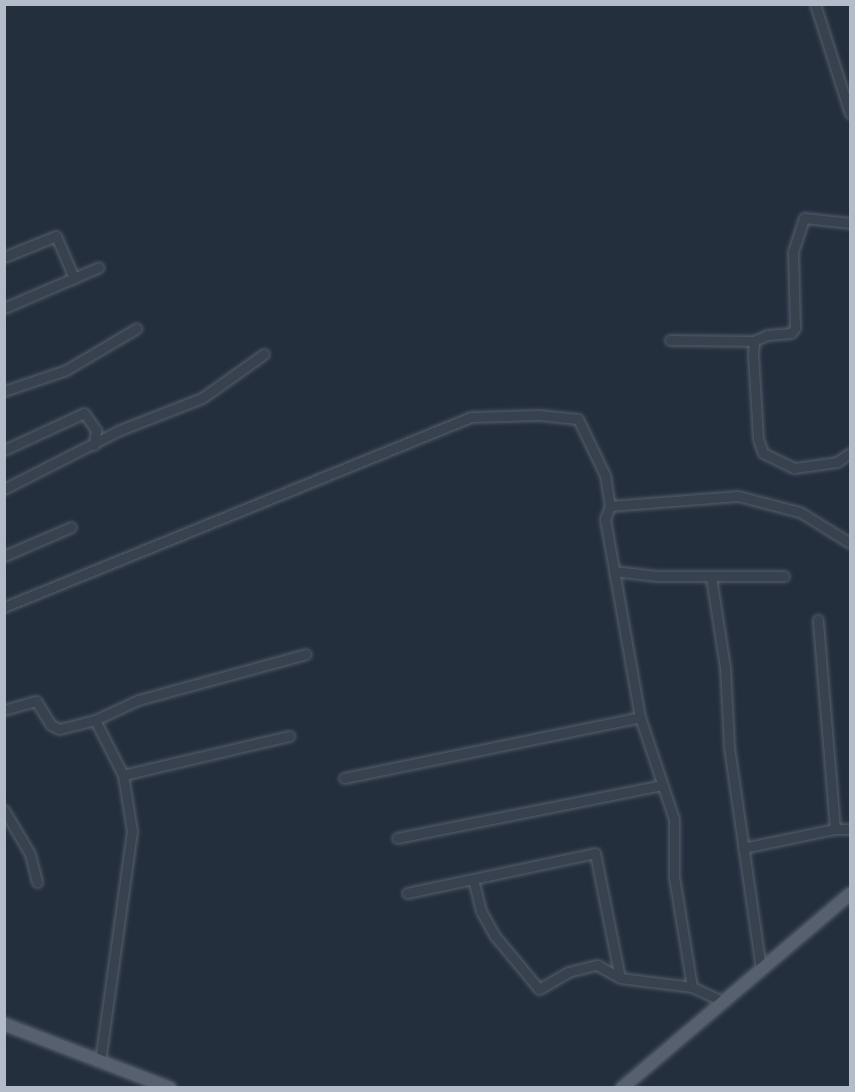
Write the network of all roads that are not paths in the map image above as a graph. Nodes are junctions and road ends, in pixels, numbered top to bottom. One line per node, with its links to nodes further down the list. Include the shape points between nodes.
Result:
1 (815, 4): 2 (street)
2 (850, 114)
3 (850, 223): 10 (street, via 804,218 794,252 795,328 791,333 766,335)
4 (4, 258): 6 (street, via 56,236)
5 (99, 267): 6 (street)
6 (74, 278): 7 (street)
7 (4, 308)
8 (137, 328): 12 (street, via 66,370)
9 (670, 340): 10 (street)
10 (754, 341): 15 (street, via 763,453 794,468 837,462)
11 (264, 354): 13 (street, via 202,398)
12 (4, 391)
13 (94, 445): 14 (street, via 96,430 84,413); 16 (street)
14 (4, 450)
15 (850, 453)
16 (4, 489)
17 (610, 506): 19 (street, via 738,496 800,512); 21 (street, via 605,519); 24 (street, via 605,475 578,419 539,415 471,417)
18 (70, 527): 20 (street)
19 (850, 543)
20 (4, 556)
21 (614, 571): 23 (street); 28 (street)
22 (784, 576): 23 (street)
23 (711, 577): 38 (street, via 725,667 729,747)
24 (4, 607)
25 (818, 620): 35 (street)
26 (306, 654): 29 (street, via 138,699)
27 (4, 710): 29 (street, via 36,701 51,725 59,729)
28 (640, 717): 32 (street); 33 (street)
29 (95, 720): 31 (street)
30 (289, 736): 31 (street)
31 (123, 775): 48 (street, via 132,831)
32 (344, 778)
33 (663, 785): 37 (street); 45 (street, via 674,819 674,877)
34 (4, 810): 40 (street, via 30,854)
35 (836, 829): 36 (street); 38 (street)
36 (850, 829)
37 (397, 838)
38 (743, 848): 43 (street)
39 (473, 879): 41 (street); 44 (street, via 481,911 495,936 539,989 568,972 597,965); 44 (street, via 595,853)
40 (37, 882)
41 (407, 893)
42 (850, 894): 43 (main road)
43 (761, 970): 46 (main road)
44 (620, 978): 45 (street)
45 (692, 987): 46 (street)
46 (724, 1002): 50 (main road)
47 (4, 1024): 48 (main road)
48 (100, 1063): 49 (main road)
49 (170, 1088)
50 (622, 1088)

